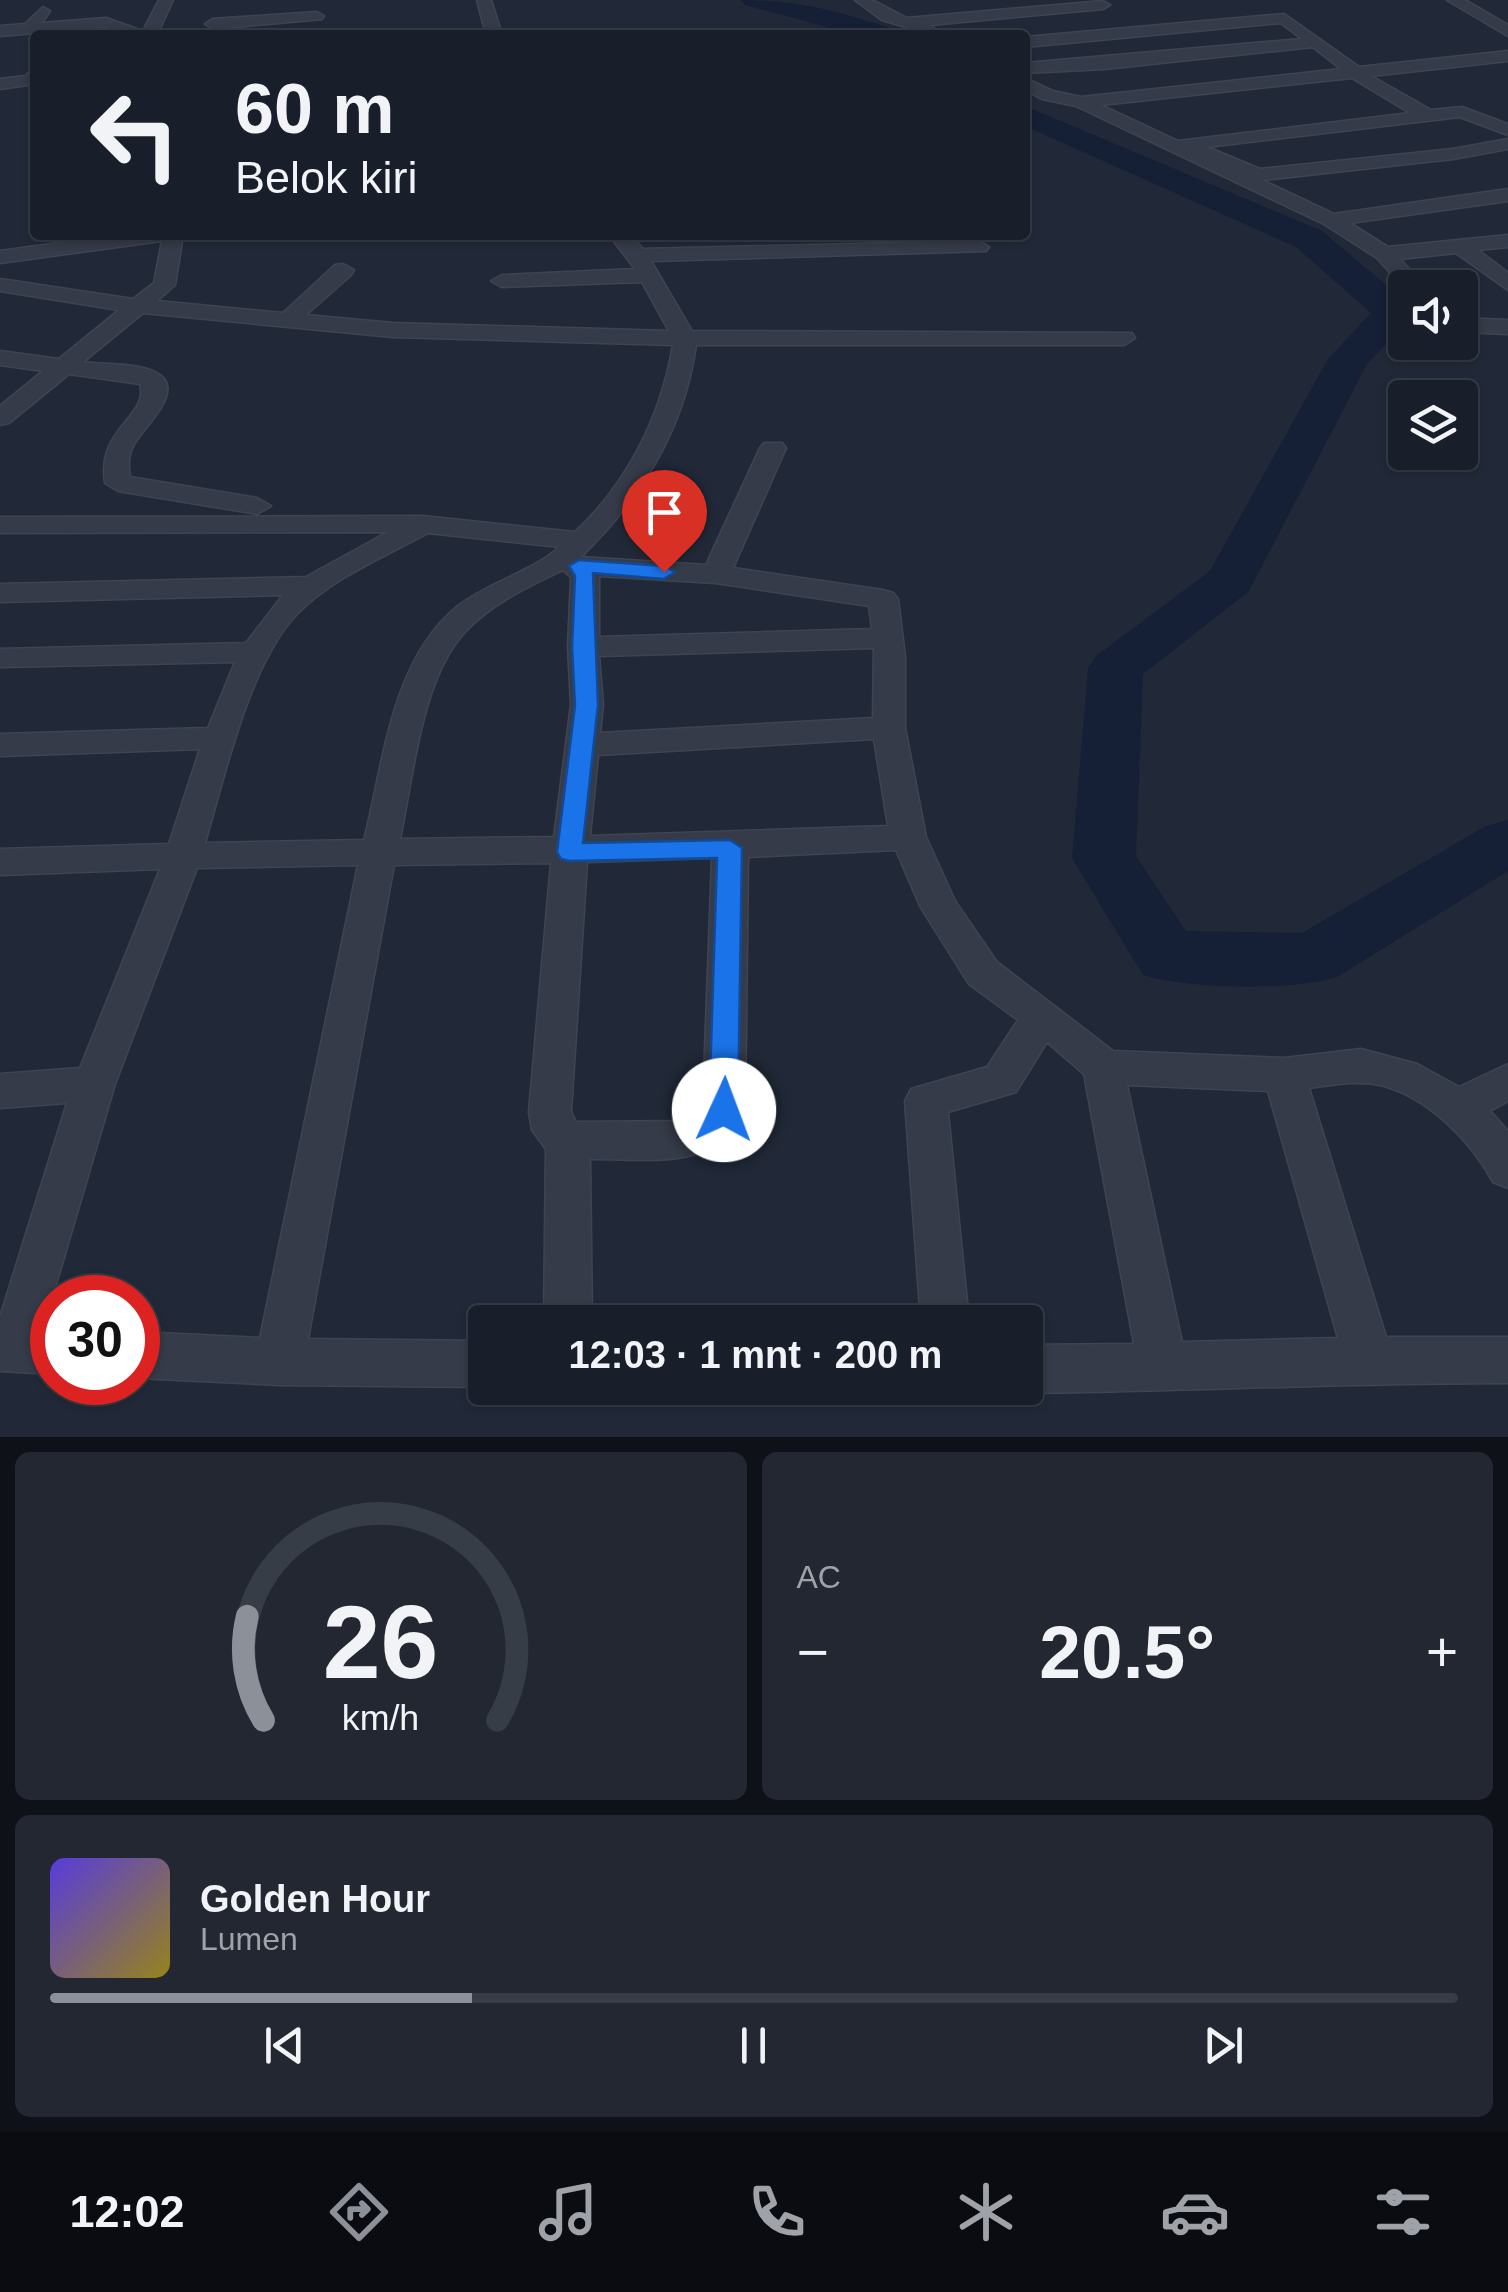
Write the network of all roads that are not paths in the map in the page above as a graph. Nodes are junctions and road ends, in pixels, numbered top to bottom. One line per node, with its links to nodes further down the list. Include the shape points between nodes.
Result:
1 (166, 0): 17 (street)
2 (484, 0): 18 (street)
3 (1454, 0): 20 (street)
4 (1099, 2): 12 (street); 24 (street, via 1131,25)
5 (867, 3): 6 (street); 12 (street)
6 (899, 4)
7 (94, 5): 11 (street, via 95,16)
8 (242, 5): 9 (street)
9 (319, 6): 13 (street)
10 (56, 7): 14 (street, via 42,11)
11 (106, 22): 15 (street); 16 (street)
12 (908, 22): 19 (street)
13 (213, 24)
14 (34, 30)
15 (64, 30)
16 (126, 30)
17 (151, 30)
18 (493, 30)
19 (934, 30)
20 (1508, 30)
21 (0, 32): 22 (street)
22 (30, 36)
23 (30, 37): 27 (street)
24 (1030, 39)
25 (1030, 40): 26 (street, via 1273,18 1290,20)
26 (1318, 42): 29 (street); 30 (street)
27 (0, 47)
28 (1502, 61): 30 (street)
29 (1030, 68)
30 (1360, 75): 33 (street); 35 (street); 36 (street); 39 (street)
31 (30, 80): 32 (street)
32 (1, 84)
33 (1160, 84)
34 (1030, 86): 36 (street)
35 (1324, 98): 38 (street); 40 (street)
36 (1087, 104): 46 (street)
37 (1194, 104): 38 (street)
38 (1265, 104): 41 (street)
39 (1426, 115): 40 (street); 42 (street, via 1472,114)
40 (1370, 122): 41 (street)
41 (1310, 129): 44 (street, via 1236,130 1185,144 1258,175)
42 (1508, 130)
43 (1508, 144): 44 (street)
44 (1453, 154): 45 (street)
45 (1494, 178): 46 (street); 47 (street)
46 (1255, 184): 47 (street)
47 (1331, 220): 54 (street)
48 (125, 240): 55 (street)
49 (173, 240): 62 (street, via 164,285)
50 (623, 240): 56 (street)
51 (1508, 240): 52 (street)
52 (1460, 246): 54 (street); 60 (street)
53 (979, 247): 56 (street)
54 (1384, 254): 58 (street)
55 (0, 257)
56 (643, 265): 59 (street); 66 (street)
57 (343, 270): 63 (street)
58 (1399, 270)
59 (502, 281)
60 (1508, 284)
61 (0, 285): 62 (street)
62 (136, 306): 63 (street); 69 (street)
63 (286, 321): 66 (street)
64 (1478, 326): 65 (street)
65 (1508, 327)
66 (685, 338): 67 (street); 75 (street, via 670,407 632,482)
67 (1124, 338)
68 (0, 358): 69 (street)
69 (67, 366): 70 (street); 72 (street, via 150,378 157,389 155,402 123,437 112,467 118,483 230,505 366,513)
70 (0, 418)
71 (773, 448): 76 (street)
72 (381, 524): 73 (street); 74 (street)
73 (424, 524): 75 (street); 77 (street)
74 (0, 525)
75 (574, 556): 76 (street); 80 (street, via 585,576); 89 (street, via 498,593 441,642 416,698)
76 (716, 574): 79 (street, via 883,599)
77 (312, 586): 78 (street); 81 (street, via 284,610)
78 (0, 593)
79 (888, 638): 80 (street); 83 (street)
80 (583, 647): 85 (street)
81 (255, 652): 82 (street); 84 (street)
82 (0, 658)
83 (889, 728): 85 (street); 87 (street)
84 (220, 738): 86 (street); 91 (street)
85 (582, 744): 90 (street)
86 (0, 745)
87 (908, 837): 88 (street); 93 (street, via 938,906 983,973)
88 (730, 848): 90 (street); 100 (street, via 724,1110 709,1130 688,1140)
89 (378, 852): 90 (street); 91 (street); 108 (street)
90 (570, 852): 100 (street, via 550,1112 554,1130)
91 (183, 857): 92 (street); 97 (street)
92 (3, 870)
93 (1040, 1018): 94 (street); 103 (street, via 1001,1080 926,1101)
94 (1102, 1067): 95 (street); 110 (street)
95 (1284, 1075): 99 (street, via 1364,1066 1417,1082); 106 (street)
96 (1508, 1081): 99 (street)
97 (94, 1084): 98 (street); 104 (street)
98 (0, 1091)
99 (1456, 1108): 101 (street)
100 (568, 1141): 102 (street)
101 (1506, 1156)
102 (568, 1305)
103 (943, 1305)
104 (22, 1350)
105 (160, 1356): 108 (street)
106 (1368, 1359): 107 (street); 110 (street)
107 (1508, 1360)
108 (279, 1362): 109 (street)
109 (468, 1364)
110 (1163, 1368): 111 (street)
111 (1043, 1369)

